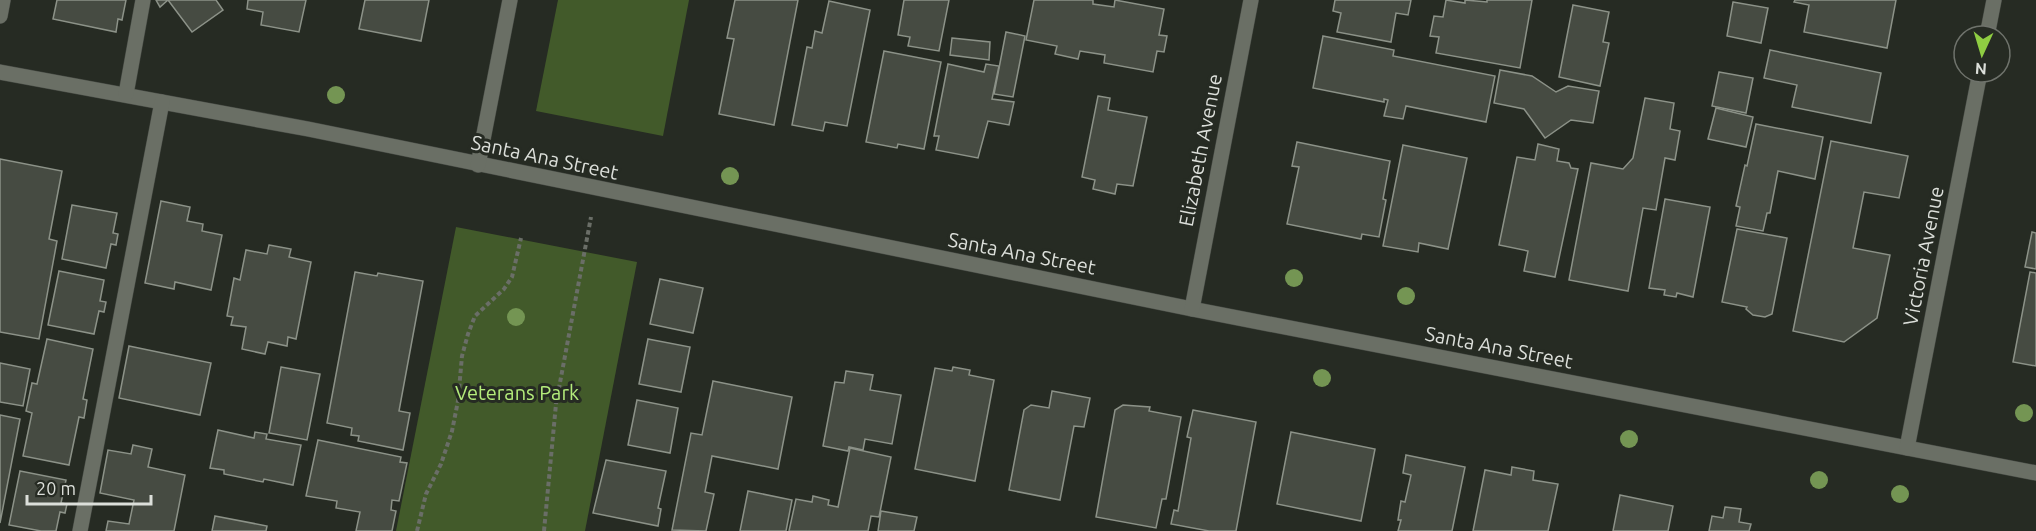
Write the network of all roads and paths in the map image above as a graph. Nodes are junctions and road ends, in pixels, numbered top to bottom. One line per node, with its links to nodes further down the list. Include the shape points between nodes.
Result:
1 (3, 0): 6 (street)
2 (143, 0): 10 (street)
3 (510, 0): 12 (street)
4 (1251, 0): 15 (street, Elizabeth Avenue)
5 (1994, 0): 7 (street)
6 (0, 16)
7 (1989, 24)
8 (0, 72): 10 (street, Santa Ana Street)
9 (1978, 84): 16 (street, Victoria Avenue)
10 (126, 94): 11 (street, Santa Ana Street)
11 (162, 102): 12 (street, Santa Ana Street); 18 (street)
12 (478, 165): 13 (street, Santa Ana Street)
13 (597, 189): 15 (street, Santa Ana Street); 20 (path, via 555,404)
14 (521, 238): 19 (path, via 512,276 475,316 468,334 452,431 426,494)
15 (1192, 309): 16 (street, Santa Ana Street)
16 (1907, 448): 17 (street, Santa Ana Street)
17 (2036, 473)
18 (80, 531)
19 (417, 531)
20 (544, 531)

